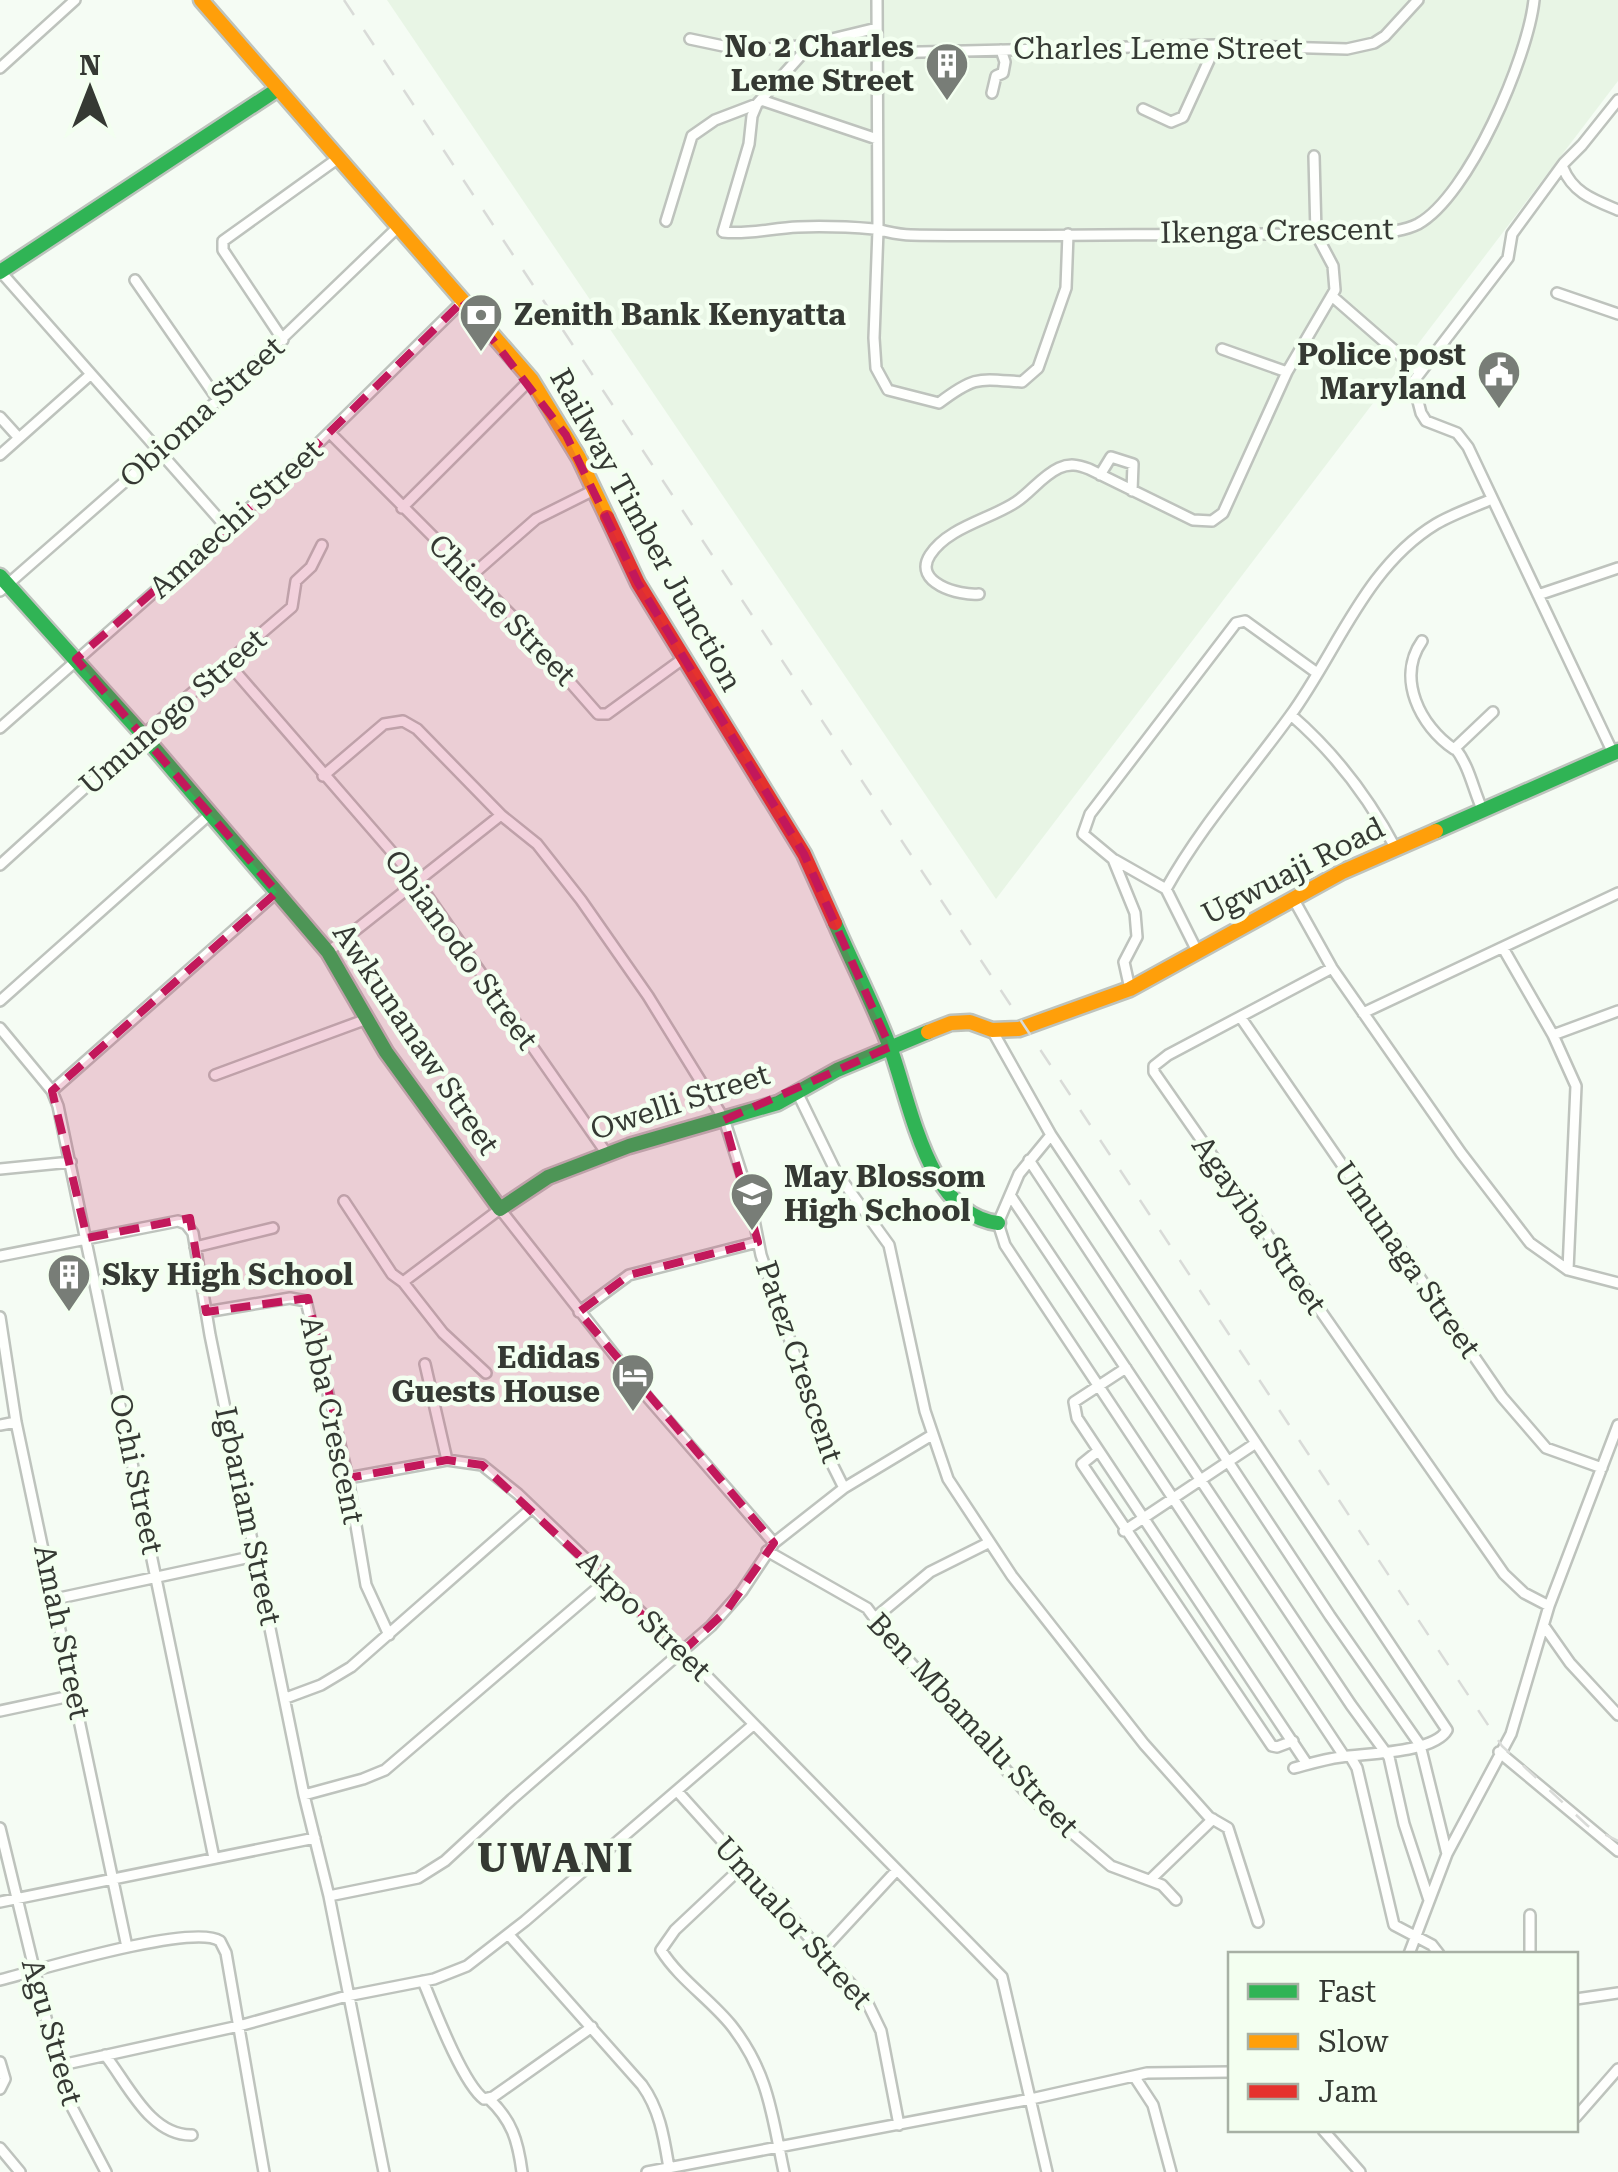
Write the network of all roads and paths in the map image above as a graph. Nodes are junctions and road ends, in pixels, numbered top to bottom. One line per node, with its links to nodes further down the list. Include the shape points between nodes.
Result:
1 (76, 0): 12 (street)
2 (201, 0): 13 (street, Railway Timber Junction)
3 (877, 0): 6 (street)
4 (1418, 0): 9 (street, Charles Leme Street, via 1385,36 1359,48)
5 (1534, 0): 27 (street, Ikenga Crescent, via 1513,74 1474,158 1445,200 1402,230)
6 (877, 28): 8 (street); 11 (street)
7 (690, 40): 8 (street, via 746,51)
8 (811, 44): 16 (street)
9 (1216, 45): 10 (street, Charles Leme Street); 17 (street, via 1184,116 1171,122)
10 (1001, 50): 11 (street, Charles Leme Street); 14 (street, via 1003,73)
11 (879, 54): 18 (street)
12 (0, 68)
13 (278, 89): 20 (street, Railway Timber Junction); 28 (street)
14 (992, 93)
15 (1618, 100): 21 (street)
16 (759, 102): 18 (street); 23 (street, via 692,136); 25 (street, Ikenga Crescent, via 723,232)
17 (1143, 109)
18 (877, 139): 25 (street)
19 (1314, 156): 27 (street)
20 (337, 160): 24 (street, Railway Timber Junction); 34 (street, via 223,241)
21 (1563, 168): 22 (street, via 1570,184); 36 (street, via 1512,234 1508,258)
22 (1618, 210)
23 (666, 221)
24 (398, 227): 32 (street, Railway Timber Junction); 34 (street, Obioma Street)
25 (878, 230): 26 (street, Ikenga Crescent); 26 (street, via 876,368 888,390 939,403 979,379 1022,382 1038,368 1066,288)
26 (1068, 234): 27 (street, Ikenga Crescent)
27 (1316, 234): 31 (street, via 1335,272)
28 (0, 272): 38 (street)
29 (135, 280): 40 (street)
30 (1557, 293): 33 (street)
31 (1333, 297): 36 (street); 37 (street)
32 (464, 301): 39 (street, Railway Timber Junction); 42 (street, Amaechi Street)
33 (1618, 314)
34 (283, 340): 40 (street, Obioma Street)
35 (1222, 349): 37 (street)
36 (1418, 371): 49 (street, via 1413,382 1421,413 1457,433)
37 (1287, 372): 48 (street, via 1218,518 1193,520)
38 (90, 375): 43 (street); 44 (street)
39 (531, 379): 47 (street, Railway Timber Junction); 50 (street)
40 (218, 400): 44 (street, Obioma Street)
41 (0, 417): 43 (street)
42 (330, 434): 50 (street, Chiene Street); 51 (street, Amaechi Street)
43 (19, 438): 45 (street)
44 (159, 450): 51 (street); 55 (street, Obioma Street)
45 (0, 455)
46 (1100, 475): 48 (street); 48 (street, via 1111,456 1132,464); 56 (street, via 1062,467 930,555 934,581 950,591)
47 (594, 490): 54 (street, via 536,519); 59 (street, Railway Timber Junction, via 638,583)
48 (1132, 492)
49 (1492, 500): 57 (street); 62 (street, via 1436,524 1397,555)
50 (402, 508): 54 (street, Chiene Street)
51 (227, 528): 60 (street, Amaechi Street)
52 (322, 545): 61 (street, Umunogo Street, via 296,581 292,607)
53 (1618, 568): 57 (street)
54 (470, 576): 59 (street, Chiene Street, via 598,714)
55 (2, 584): 60 (street, Awkunanaw Street)
56 (979, 594)
57 (1538, 595): 68 (street)
58 (1422, 641): 67 (street, via 1412,661 1416,701)
59 (684, 658): 94 (street, Railway Timber Junction, via 804,854)
60 (76, 659): 65 (street, Amaechi Street); 66 (street, Awkunanaw Street)
61 (228, 664): 66 (street, Umunogo Street); 69 (street, Obianodo Street)
62 (1317, 672): 64 (street); 74 (street, via 1245,622 1236,623 1090,814 1083,834)
63 (1493, 712): 67 (street)
64 (1291, 715): 73 (street, via 1375,809); 77 (street, via 1214,813)
65 (0, 728)
66 (143, 734): 71 (street, Awkunanaw Street); 75 (street, Umunogo Street)
67 (1455, 748): 70 (street)
68 (1616, 752): 70 (street, Ugwuaji Road)
69 (323, 776): 72 (street, Patez Crescent, via 384,724 402,721 417,728); 76 (street, Obianodo Street)
70 (1483, 812): 73 (street, Ugwuaji Road)
71 (210, 814): 78 (street, Awkunanaw Street); 86 (street)
72 (501, 815): 76 (street); 98 (street, Patez Crescent, via 537,844 581,900)
73 (1396, 849): 80 (street, Ugwuaji Road)
74 (1112, 859): 77 (street); 85 (street, via 1135,913 1137,936 1124,962)
75 (0, 865)
76 (417, 881): 83 (street); 100 (street, Obianodo Street)
77 (1166, 889): 82 (street)
78 (278, 892): 83 (street, Awkunanaw Street); 96 (street)
79 (1618, 893): 81 (street)
80 (1294, 900): 82 (street, Ugwuaji Road); 84 (street)
81 (1503, 948): 88 (street); 93 (street)
82 (1197, 951): 85 (street, Ugwuaji Road)
83 (328, 952): 90 (street, Awkunanaw Street)
84 (1332, 968): 88 (street); 89 (street, Agayiba Street)
85 (1130, 989): 92 (street, Ugwuaji Road, via 1026,1027)
86 (0, 1001)
87 (1618, 1010): 93 (street)
88 (1363, 1013): 113 (street, via 1530,1243)
89 (1241, 1018): 131 (street, Umunaga Street, via 1502,1397 1546,1448); 145 (street, Agayiba Street, via 1168,1055 1154,1072 1504,1574)
90 (366, 1019): 95 (street); 106 (street, Awkunanaw Street)
91 (0, 1028): 96 (street)
92 (992, 1030): 94 (street, Owelli Street, via 951,1023); 99 (street)
93 (1553, 1035): 113 (street, via 1577,1096)
94 (890, 1048): 97 (street, Owelli Street); 107 (street, Railway Timber Junction, via 920,1144 942,1186 980,1221)
95 (214, 1074)
96 (52, 1091): 102 (street, Ochi Street)
97 (797, 1092): 98 (street, Owelli Street); 126 (street, via 836,1172 889,1245)
98 (724, 1119): 100 (street, Owelli Street); 110 (street, Patez Crescent)
99 (1051, 1136): 101 (street); 127 (street)
100 (606, 1154): 106 (street, Owelli Street, via 548,1176)
101 (1029, 1160): 104 (street); 130 (street)
102 (72, 1162): 103 (street); 109 (street, Ochi Street)
103 (0, 1170)
104 (1010, 1194): 107 (street); 120 (street)
105 (344, 1201): 114 (street)
106 (500, 1209): 114 (street); 117 (street, Awkunanaw Street)
107 (998, 1223): 122 (street, via 1005,1245)
108 (273, 1228): 111 (street)
109 (87, 1238): 111 (street, via 178,1220 193,1233); 112 (street); 142 (street, Ochi Street)
110 (758, 1242): 117 (street, via 629,1275); 134 (street, Patez Crescent)
111 (195, 1247): 116 (street, Igbariam Street)
112 (0, 1256)
113 (1568, 1270): 115 (street)
114 (403, 1282): 121 (street)
115 (1618, 1284)
116 (206, 1312): 132 (street, Abba Crescent, via 306,1301); 141 (street, Igbariam Street)
117 (578, 1312): 140 (street, Awkunanaw Street)
118 (0, 1318): 123 (street, Amah Street)
119 (425, 1364): 129 (street)
120 (1126, 1368): 122 (street); 133 (street)
121 (486, 1373)
122 (1097, 1387): 128 (street, via 1073,1408); 135 (street)
123 (16, 1422): 125 (street); 144 (street, Amah Street)
124 (1618, 1425): 131 (street)
125 (0, 1426)
126 (932, 1435): 134 (street); 139 (street, via 948,1479)
127 (1256, 1443): 130 (street); 156 (street, via 1447,1730)
128 (1098, 1450): 137 (street); 138 (street, via 1082,1464)
129 (447, 1460): 132 (street, Akpo Street); 136 (street, Akpo Street, via 482,1465)
130 (1228, 1462): 133 (street); 156 (street)
131 (1602, 1468): 145 (street)
132 (348, 1478): 148 (street, Abba Crescent, via 366,1585)
133 (1200, 1480): 135 (street); 157 (street)
134 (844, 1488): 140 (street)
135 (1173, 1500): 137 (street); 159 (street)
136 (532, 1508): 143 (street, Akpo Street); 148 (street)
137 (1144, 1518): 138 (street); 155 (street)
138 (1124, 1531): 155 (street, via 1272,1746)
139 (988, 1543): 146 (street, via 930,1572); 164 (street, via 1144,1744)
140 (770, 1547): 146 (street, Ben Mbamalu Street); 149 (street, via 727,1610)
141 (256, 1556): 142 (street); 151 (street, Igbariam Street)
142 (157, 1576): 144 (street); 169 (street, Ochi Street)
143 (607, 1580): 149 (street, Akpo Street); 163 (street, via 385,1770)
144 (56, 1599): 150 (street, Amah Street)
145 (1549, 1606): 147 (street)
146 (876, 1616): 173 (street, Ben Mbamalu Street, via 1031,1798 1111,1866)
147 (1544, 1626): 153 (street); 158 (street, via 1511,1734)
148 (389, 1635): 151 (street, via 335,1678)
149 (682, 1652): 154 (street, Akpo Street); 174 (street, via 436,1868 418,1878)
150 (75, 1695): 152 (street); 172 (street, Amah Street)
151 (286, 1698): 163 (street, Igbariam Street)
152 (0, 1712)
153 (1618, 1715)
154 (753, 1725): 162 (street); 171 (street, Akpo Street)
155 (1293, 1740): 160 (street)
156 (1420, 1745): 157 (street); 168 (street)
157 (1386, 1752): 159 (street); 177 (street)
158 (1499, 1752): 167 (street); 168 (street)
159 (1347, 1756): 160 (street); 182 (street, via 1357,1768 1394,1925)
160 (1306, 1764): 161 (street)
161 (1294, 1768)
162 (677, 1791): 170 (street, Umualor Street); 181 (street)
163 (304, 1795): 166 (street, Igbariam Street)
164 (1213, 1819): 173 (street); 180 (street, via 1232,1833)
165 (0, 1828): 175 (street, Agu Street)
166 (315, 1838): 169 (street); 174 (street, Igbariam Street)
167 (1618, 1851)
168 (1447, 1854): 177 (street)
169 (214, 1858): 172 (street)
170 (743, 1866): 184 (street, Umualor Street); 209 (street, via 661,1950 744,2044 768,2090)
171 (897, 1870): 184 (street); 204 (street, Akpo Street, via 1002,1976)
172 (114, 1878): 175 (street); 183 (street, Amah Street)
173 (1150, 1880): 176 (street, Ben Mbamalu Street)
174 (329, 1896): 192 (street, Igbariam Street)
175 (16, 1899): 178 (street); 188 (street, Agu Street)
176 (1176, 1900)
177 (1429, 1900): 182 (street)
178 (0, 1902)
179 (1530, 1916): 187 (street)
180 (1258, 1922)
181 (509, 1935): 190 (street, via 466,1966); 195 (street)
182 (1417, 1938): 185 (street); 186 (street)
183 (127, 1947): 188 (street); 194 (street, via 201,1935 220,1941)
184 (822, 1951): 206 (street, Umualor Street, via 877,2018)
185 (1409, 1952)
186 (1437, 1952)
187 (1530, 1952)
188 (34, 1971): 189 (street); 198 (street, Agu Street)
189 (0, 1980)
190 (422, 1981): 192 (street); 203 (street, via 465,2072 478,2095)
191 (1618, 1993): 193 (street)
192 (347, 1996): 194 (street); 215 (street, Igbariam Street)
193 (1578, 1999)
194 (239, 2026): 196 (street); 214 (street)
195 (592, 2027): 203 (street); 211 (street, via 654,2104)
196 (105, 2055): 198 (street); 208 (street, via 158,2125)
197 (0, 2062): 202 (street)
198 (57, 2066): 213 (street, Agu Street)
199 (1618, 2070): 205 (street)
200 (1228, 2072): 201 (street)
201 (1134, 2076): 204 (street); 220 (street, via 1153,2106)
202 (0, 2089)
203 (488, 2098): 216 (street, via 510,2120)
204 (1032, 2099): 206 (street); 219 (street, Akpo Street)
205 (1578, 2115)
206 (899, 2125): 209 (street)
207 (1325, 2132): 221 (street)
208 (192, 2135)
209 (779, 2147): 211 (street); 218 (street)
210 (0, 2148): 212 (street)
211 (669, 2168): 217 (street)
212 (20, 2172)
213 (106, 2172)
214 (264, 2172)
215 (384, 2172)
216 (522, 2172)
217 (647, 2172)
218 (784, 2172)
219 (1048, 2172)
220 (1171, 2172)
221 (1360, 2172)

